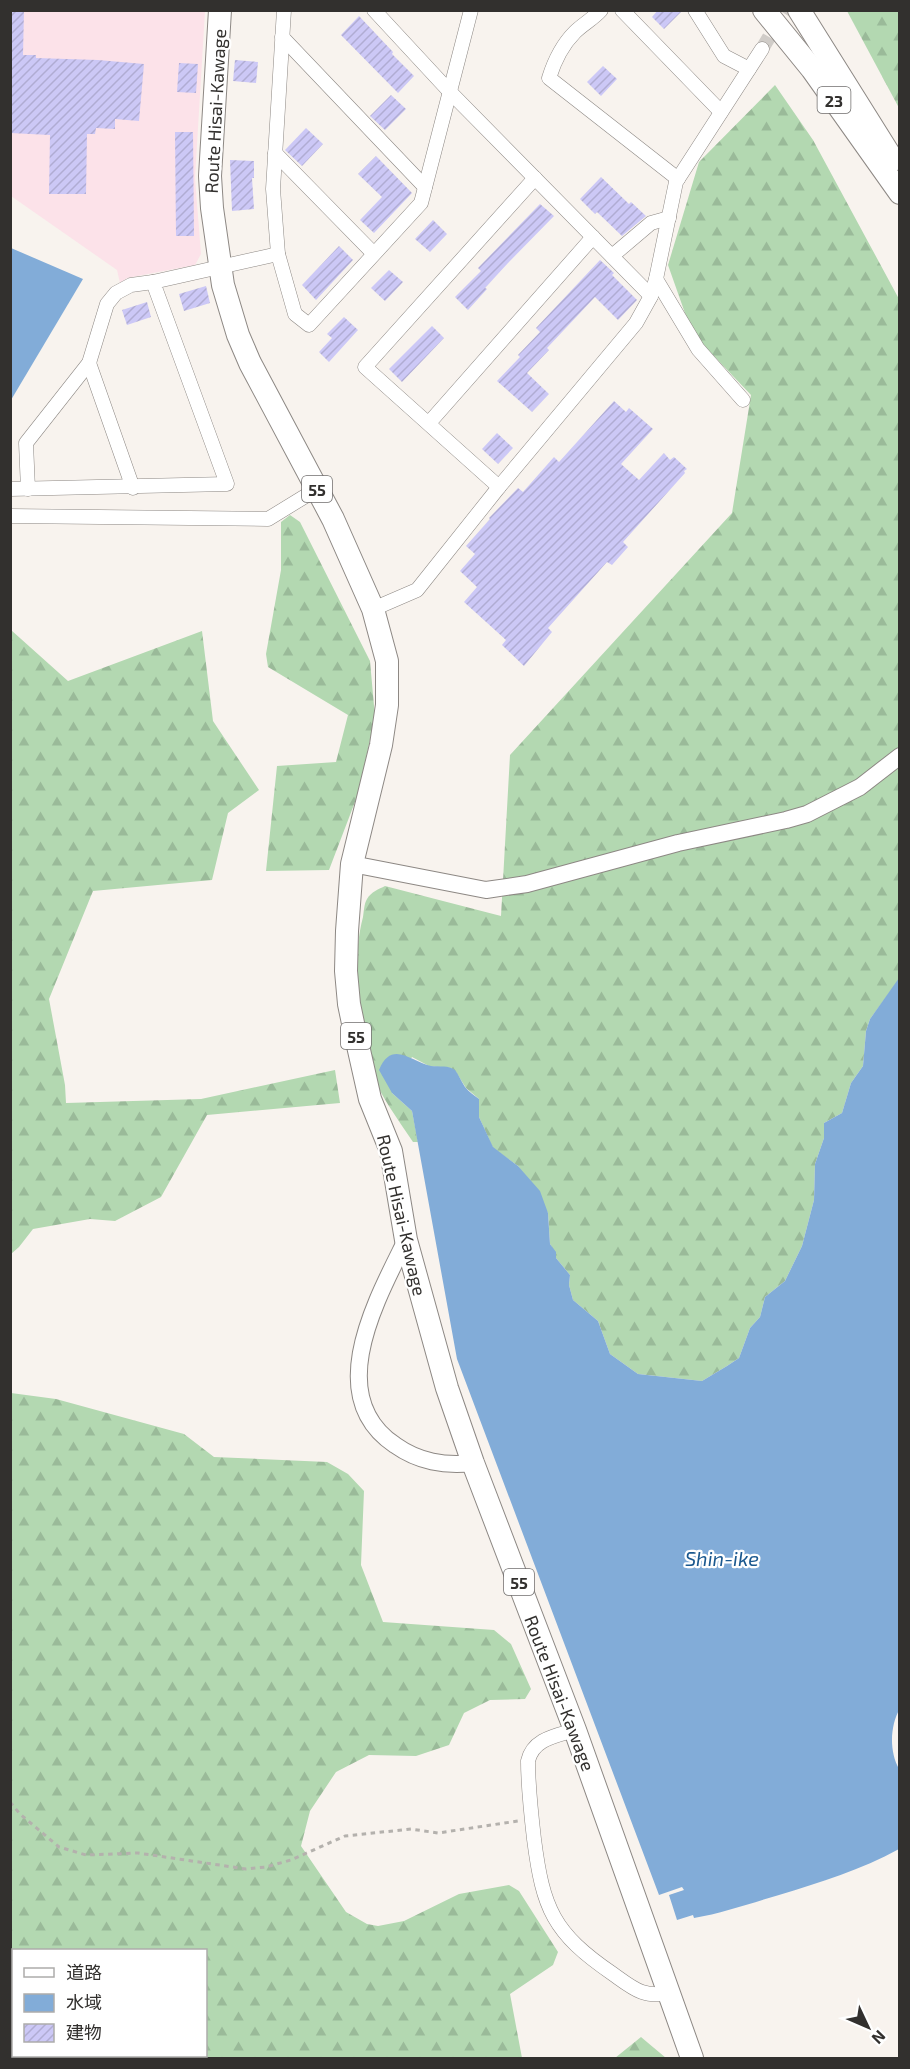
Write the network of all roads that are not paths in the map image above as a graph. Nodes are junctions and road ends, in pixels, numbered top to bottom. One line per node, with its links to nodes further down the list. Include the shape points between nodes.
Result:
1 (220, 10): 28 (main road, Route Hisai-Kawage / 55, via 210,176)
2 (284, 10): 11 (street)
3 (374, 10): 14 (street)
4 (471, 10): 14 (street)
5 (601, 10): 20 (street, via 568,40 549,78)
6 (622, 10): 15 (street)
7 (695, 10): 13 (street, via 724,56)
8 (764, 10): 22 (main road, 23, via 812,69)
9 (799, 10): 18 (main road, 23)
10 (817, 10): 16 (main road, 23)
11 (282, 37): 17 (street); 21 (street)
12 (762, 49): 13 (street)
13 (749, 69): 15 (street)
14 (450, 92): 19 (street); 21 (street)
15 (721, 112): 20 (street)
16 (900, 145)
17 (275, 153): 25 (street); 26 (street, via 273,189)
18 (900, 172)
19 (535, 178): 24 (street); 34 (street, via 365,367)
20 (678, 179): 23 (street)
21 (425, 187): 25 (street, via 421,203)
22 (900, 193)
23 (669, 219): 27 (street, via 651,223); 29 (street)
24 (593, 237): 27 (street); 34 (street)
25 (373, 253): 26 (street, via 309,325 295,314)
26 (278, 254): 28 (street)
27 (612, 256): 31 (street)
28 (220, 267): 30 (street); 39 (main road, Route Hisai-Kawage / 55, via 250,363)
29 (656, 279): 31 (street); 33 (street, via 698,348)
30 (153, 282): 32 (street, via 131,285 116,293 107,304); 36 (street, via 227,484)
31 (651, 296): 35 (street, via 636,323)
32 (89, 363): 36 (street); 38 (street, via 26,443)
33 (743, 400)
34 (429, 423): 35 (street)
35 (500, 487): 41 (street, via 417,590)
36 (133, 488): 38 (street)
37 (10, 489): 38 (street)
38 (28, 489)
39 (317, 489): 40 (street, via 268,519); 41 (main road, Route Hisai-Kawage / 55)
40 (10, 516)
41 (373, 609): 43 (main road, Route Hisai-Kawage / 55, via 387,661 387,705)
42 (900, 756): 43 (street, via 860,787 807,814 678,843 527,884 486,890)
43 (352, 864): 44 (main road, Route Hisai-Kawage / 55, via 346,971 349,1004 370,1099 391,1152)
44 (406, 1240): 45 (main road, Route Hisai-Kawage / 55, via 432,1342); 45 (street, via 360,1350 358,1370 363,1405 372,1423 400,1448 452,1466)
45 (473, 1463): 46 (main road, Route Hisai-Kawage / 55)
46 (575, 1730): 47 (main road, Route Hisai-Kawage / 55); 47 (street, via 536,1744 530,1753 532,1819 544,1898 564,1932 584,1953 641,1993)
47 (671, 1993): 48 (main road, Route Hisai-Kawage / 55)
48 (692, 2058)

